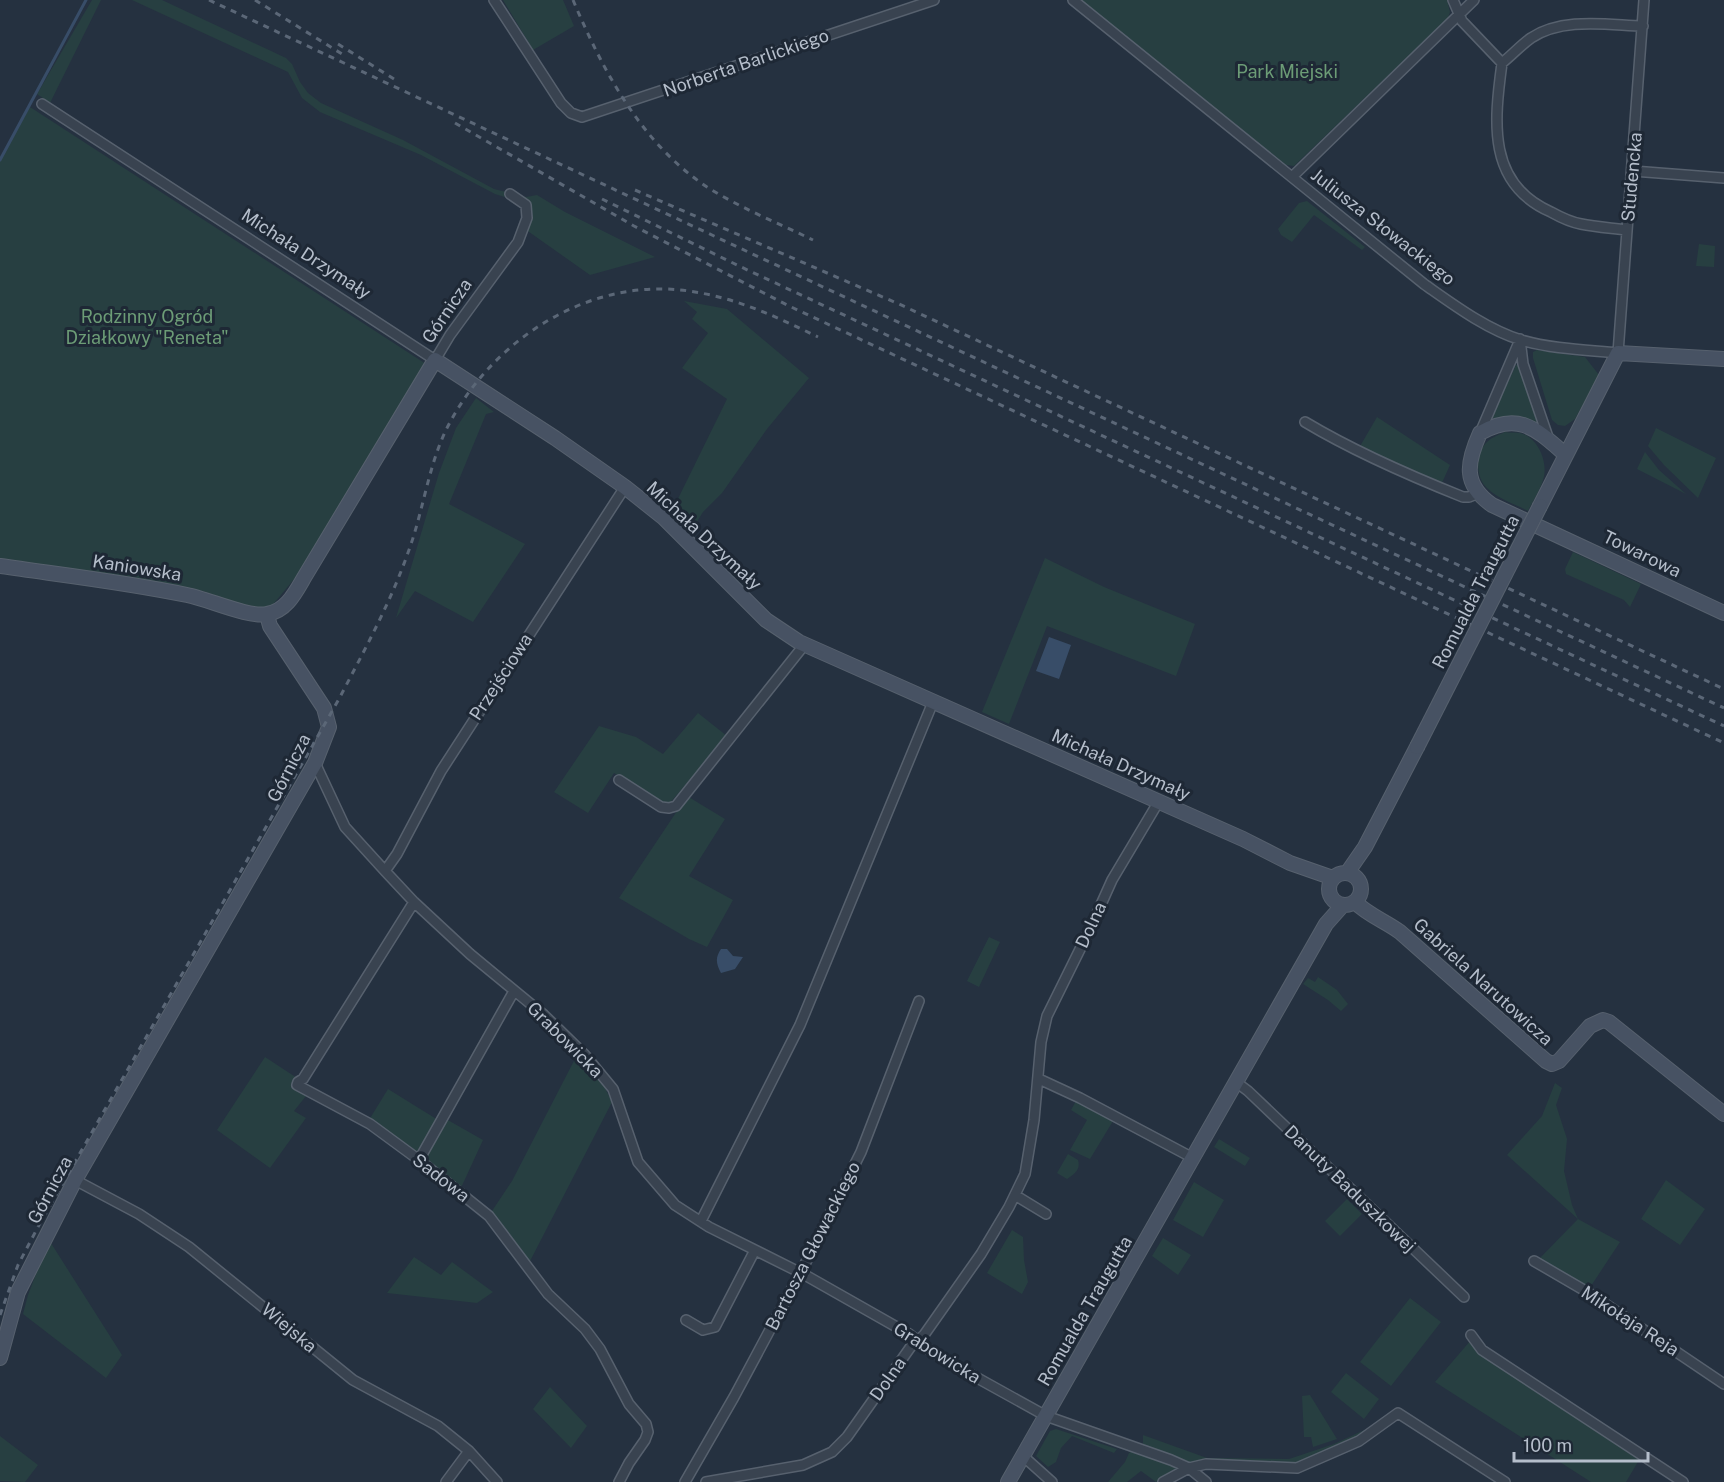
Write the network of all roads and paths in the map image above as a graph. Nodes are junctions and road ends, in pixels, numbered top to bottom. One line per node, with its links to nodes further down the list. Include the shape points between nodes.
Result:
1 (494, 0): 2 (street, Norberta Barlickiego, via 561,103 571,113 586,116)
2 (934, 0)
3 (1073, 0): 12 (street, Juliusza Słowackiego)
4 (1453, 0): 7 (street)
5 (1473, 0): 7 (street)
6 (1644, 0): 8 (street, Studencka)
7 (1458, 15): 9 (street); 12 (street)
8 (1643, 26): 9 (street, via 1574,24 1546,30); 11 (street, Studencka)
9 (1502, 63): 15 (street, via 1497,135 1502,163 1514,184 1533,203 1566,219)
10 (42, 104): 19 (street, Michała Drzymały)
11 (1633, 171): 13 (street); 15 (street, Studencka)
12 (1292, 177): 16 (street, Juliusza Słowackiego, via 1459,310)
13 (1724, 178)
14 (510, 194): 19 (street, Górnicza, via 526,205 527,218 518,242)
15 (1627, 230): 17 (street, Studencka)
16 (1520, 339): 17 (street, Juliusza Słowackiego); 21 (street); 22 (street, via 1523,364)
17 (1618, 353): 18 (street, Juliusza Słowackiego); 23 (street, Romualda Traugutta)
18 (1724, 359)
19 (435, 360): 24 (street, Michała Drzymały); 28 (street, Górnicza, via 290,601)
20 (1305, 422): 25 (street, via 1401,472 1463,497)
21 (1480, 433): 22 (street, via 1505,422 1520,423); 25 (street, via 1469,464 1472,482)
22 (1549, 440): 23 (street)
23 (1566, 454): 35 (street, Romualda Traugutta, bridge)
24 (625, 487): 29 (street, Michała Drzymały, via 664,518 766,620); 34 (street, Przejściowa, via 441,771)
25 (1479, 493): 27 (street, Towarowa, via 1492,505)
26 (0, 566): 28 (street, Kaniowska, via 157,589)
27 (1724, 613)
28 (267, 615): 31 (street, Górnicza, via 270,626 324,708 329,727)
29 (805, 644): 30 (street, Michała Drzymały); 32 (street, via 676,806 662,807)
30 (933, 702): 33 (street, Michała Drzymały); 48 (street, via 800,1025)
31 (315, 763): 34 (street, Grabowicka, via 345,827); 45 (street, Górnicza)
32 (619, 780)
33 (1159, 801): 35 (street, Michała Drzymały); 40 (street, Dolna, via 1112,880 1047,1016)
34 (384, 871): 36 (street, Grabowicka)
35 (1344, 890): 37 (street, Michała Drzymały, via 1365,911); 41 (street, Romualda Traugutta)
36 (414, 902): 38 (street, Grabowicka); 44 (street, Sadowa, via 297,1085 370,1124)
37 (1385, 921): 42 (street, Gabriela Narutowicza, via 1545,1061 1559,1061 1590,1026 1603,1020)
38 (514, 991): 44 (street); 48 (street, Grabowicka, via 577,1047 613,1089 638,1162 675,1205)
39 (919, 1001): 51 (street, Bartosza Głowackiego, via 861,1152)
40 (1039, 1079): 43 (street); 46 (street, Dolna, via 1029,1159)
41 (1236, 1082): 43 (street, Romualda Traugutta); 52 (street, Danuty Baduszkowej)
42 (1724, 1114)
43 (1193, 1158): 58 (street, Romualda Traugutta)
44 (419, 1160): 64 (street, Sadowa, via 489,1216 548,1294 600,1349 648,1432)
45 (75, 1180): 56 (street, Górnicza, via 18,1292); 59 (street, Wiejska, via 139,1214 189,1247 352,1380 438,1426)
46 (1015, 1195): 47 (street); 55 (street, Dolna, via 981,1254)
47 (1046, 1214)
48 (700, 1221): 49 (street, Grabowicka)
49 (755, 1250): 51 (street, Grabowicka); 53 (street, via 715,1327 703,1330)
50 (1534, 1261): 57 (street, Mikołaja Reja, via 1589,1293)
51 (800, 1273): 55 (street, Grabowicka); 65 (street, Bartosza Głowackiego)
52 (1464, 1298)
53 (686, 1320)
54 (1471, 1335): 72 (street, via 1482,1350)
55 (918, 1340): 58 (street, Grabowicka); 66 (street, Dolna, via 832,1452 803,1465)
56 (0, 1358)
57 (1724, 1384)
58 (1046, 1416): 60 (street, Romualda Traugutta); 61 (street, Grabowicka)
59 (469, 1451): 62 (street); 63 (street, Wiejska)
60 (1023, 1456): 67 (street, Romualda Traugutta); 68 (street)
61 (1189, 1468): 69 (street); 70 (street); 71 (street, via 1206,1464 1297,1468 1359,1441 1398,1413)
62 (446, 1482)
63 (497, 1482)
64 (620, 1482)
65 (685, 1482)
66 (705, 1482)
67 (1008, 1482)
68 (1052, 1482)
69 (1163, 1482)
70 (1206, 1482)
71 (1505, 1482)
72 (1683, 1482)

